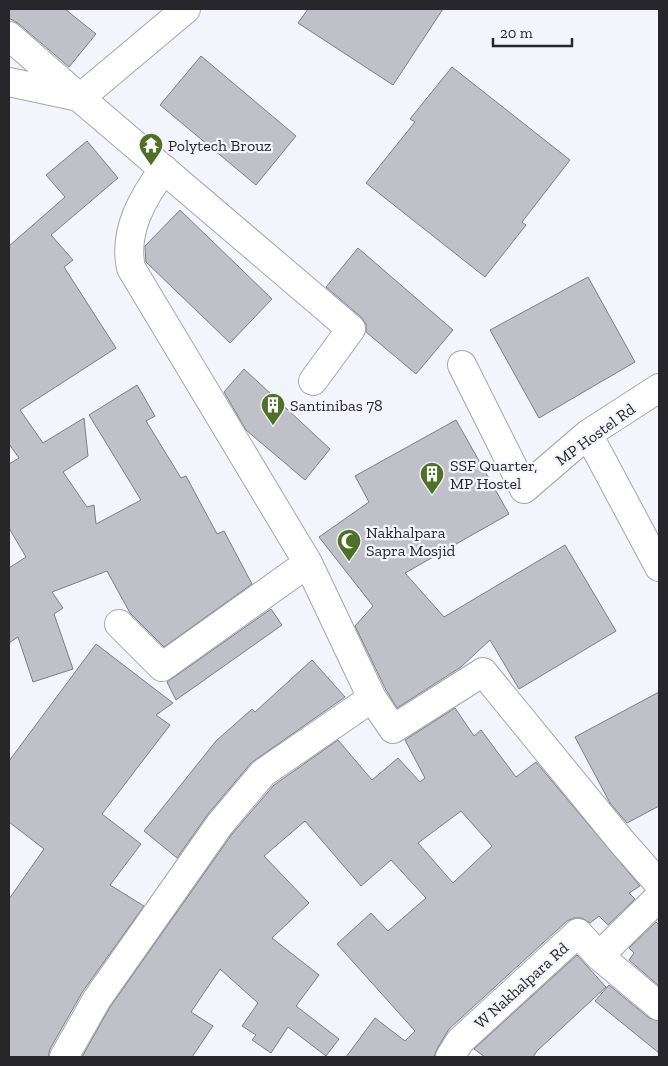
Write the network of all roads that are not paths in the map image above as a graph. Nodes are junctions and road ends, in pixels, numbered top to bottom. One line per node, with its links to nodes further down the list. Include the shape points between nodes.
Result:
1 (186, 9): 4 (street)
2 (9, 36): 4 (street)
3 (9, 82): 4 (street)
4 (80, 98): 5 (street)
5 (164, 169): 7 (street, via 351,329); 10 (street, via 138,210 129,244 131,268)
6 (462, 365): 9 (street, MP Hostel Rd, via 524,489)
7 (313, 381)
8 (659, 388): 9 (street, MP Hostel Rd)
9 (588, 434): 11 (street)
10 (308, 563): 12 (street, via 162,667); 13 (street)
11 (659, 568)
12 (119, 624)
13 (372, 698): 14 (street, via 393,729 483,672); 18 (street, via 263,773 220,824 97,999)
14 (659, 884)
15 (659, 897): 16 (street)
16 (599, 956): 17 (street); 19 (street, W Nakhalpara Rd, via 578,933 460,1040)
17 (659, 1006)
18 (64, 1057)
19 (450, 1057)

